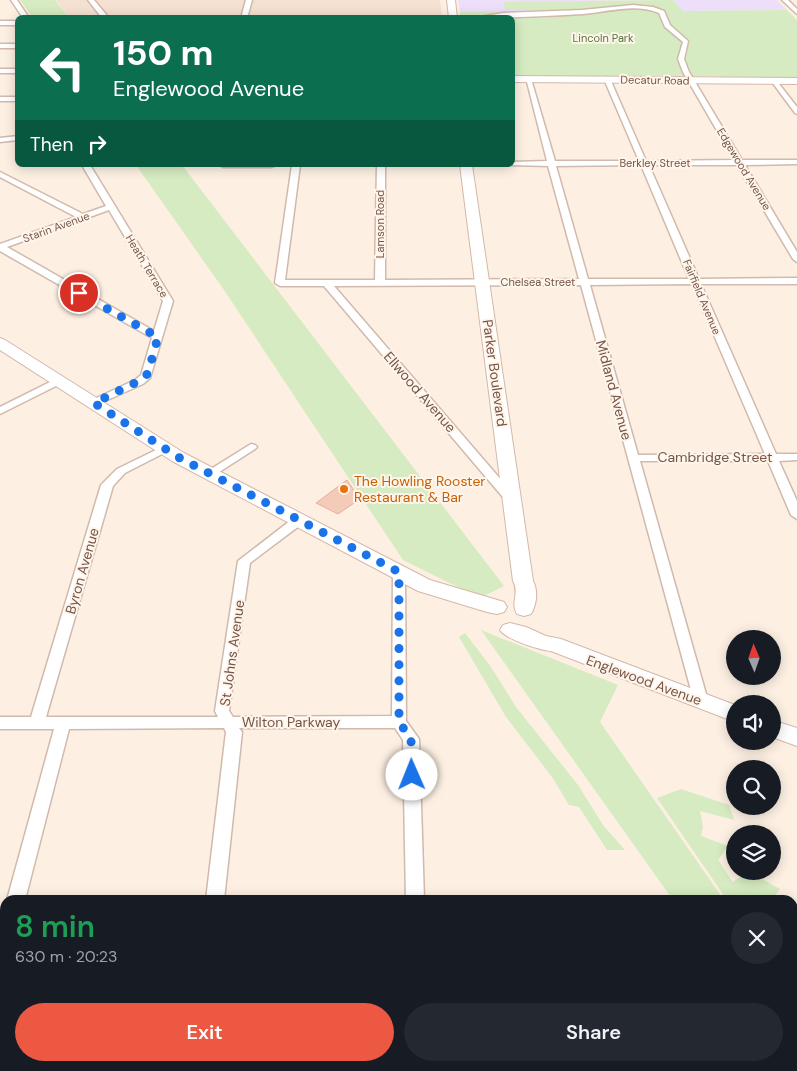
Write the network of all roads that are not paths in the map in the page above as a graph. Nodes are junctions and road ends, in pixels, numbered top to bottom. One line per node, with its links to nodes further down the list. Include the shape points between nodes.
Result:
1 (14, 0): 8 (street)
2 (91, 0): 3 (street); 9 (street)
3 (100, 0)
4 (249, 0): 10 (street)
5 (451, 0): 11 (street)
6 (785, 0): 7 (street)
7 (797, 12)
8 (24, 15)
9 (104, 15)
10 (245, 15)
11 (453, 15)
12 (496, 15): 22 (street, Edgewood Avenue, via 588,12 633,6 654,8 662,12 667,26 685,40 681,62)
13 (0, 23): 14 (street)
14 (15, 23)
15 (0, 46): 16 (street)
16 (15, 46)
17 (15, 71): 18 (street)
18 (1, 73)
19 (515, 79): 20 (street, Decatur Road)
20 (528, 79): 21 (street, Decatur Road); 32 (street, Midland Avenue)
21 (607, 79): 22 (street, Decatur Road); 33 (street, Fairfield Avenue)
22 (691, 80): 23 (street, Decatur Road); 30 (street, Edgewood Avenue)
23 (774, 81): 24 (street, Decatur Road); 27 (street)
24 (797, 81)
25 (0, 99): 26 (street)
26 (15, 99)
27 (797, 112)
28 (15, 138): 29 (street)
29 (0, 140)
30 (740, 162): 31 (street, Berkley Street); 33 (street, Berkley Street); 43 (street, Edgewood Avenue)
31 (797, 162)
32 (550, 163): 33 (street, Berkley Street); 34 (street, Berkley Street); 45 (street, Midland Avenue)
33 (644, 163): 46 (street, Fairfield Avenue)
34 (515, 164)
35 (87, 167): 40 (street, Heath Terrace)
36 (296, 167): 48 (street, Chelsea Street, via 280,283)
37 (381, 167): 49 (street, Lamson Road)
38 (466, 167): 47 (street, Parker Boulevard)
39 (0, 174): 41 (street)
40 (112, 206): 41 (street, Starin Avenue); 50 (street, Heath Terrace, via 167,298)
41 (82, 217): 42 (street, Starin Avenue)
42 (0, 247): 50 (street)
43 (797, 259)
44 (797, 280): 46 (street, Chelsea Street)
45 (583, 281): 46 (street, Chelsea Street); 47 (street, Chelsea Street); 59 (street, Midland Avenue)
46 (696, 281): 58 (street, Fairfield Avenue)
47 (482, 282): 49 (street, Chelsea Street); 61 (street, Parker Boulevard)
48 (327, 283): 49 (street, Chelsea Street); 61 (street, Ellwood Avenue)
49 (380, 283)
50 (158, 337): 53 (street, Heath Terrace, via 148,373 143,379)
51 (0, 343): 52 (street, Englewood Avenue)
52 (58, 381): 53 (street, Englewood Avenue); 54 (street)
53 (94, 403): 56 (street, Englewood Avenue)
54 (0, 410)
55 (251, 446): 60 (street)
56 (164, 449): 60 (street, Englewood Avenue); 76 (street, Byron Avenue, via 121,471 107,485)
57 (797, 456): 58 (street, Cambridge Street)
58 (772, 457): 59 (street, Cambridge Street); 62 (street, Fairfield Avenue)
59 (632, 458): 70 (street, Midland Avenue)
60 (208, 474): 63 (street, Englewood Avenue)
61 (513, 501): 65 (street, Parker Boulevard)
62 (797, 515)
63 (299, 520): 64 (street, Englewood Avenue); 73 (street, St Johns Avenue, via 244,560 222,711)
64 (399, 572): 66 (street, Englewood Avenue, via 436,596 475,610); 74 (street)
65 (523, 581): 66 (street, via 513,597); 67 (street, Parker Boulevard, via 527,588)
66 (497, 610): 67 (street, Englewood Avenue, via 513,604); 68 (street, Englewood Avenue, via 498,626)
67 (526, 613): 68 (street, via 528,621 521,628); 69 (street, Englewood Avenue, via 533,626)
68 (510, 630): 69 (street, Englewood Avenue)
69 (554, 644): 70 (street, Englewood Avenue)
70 (701, 701): 71 (street, Englewood Avenue)
71 (726, 711)
72 (63, 722): 73 (street, Wilton Parkway); 76 (street, Wilton Parkway); 79 (street)
73 (229, 722): 74 (street, Wilton Parkway); 80 (street, St Johns Avenue, via 234,732)
74 (399, 722): 81 (street, via 411,739)
75 (0, 723): 76 (street)
76 (37, 723)
77 (781, 731): 78 (street)
78 (797, 737)
79 (17, 895)
80 (216, 895)
81 (415, 895)

